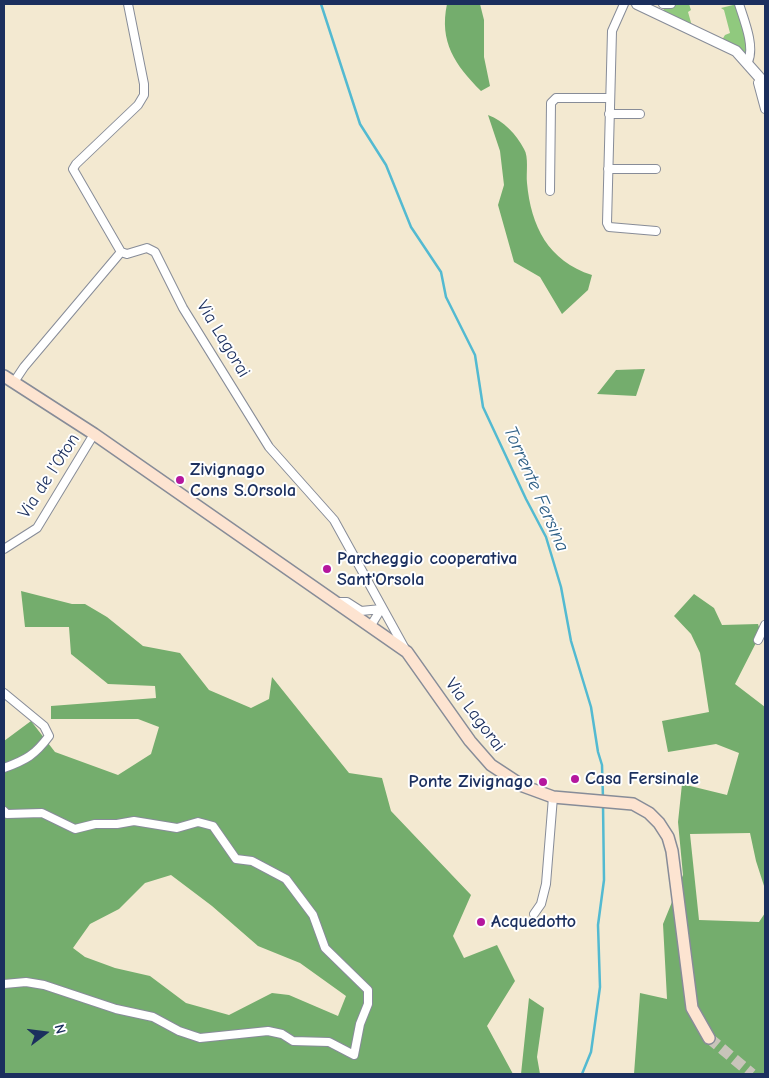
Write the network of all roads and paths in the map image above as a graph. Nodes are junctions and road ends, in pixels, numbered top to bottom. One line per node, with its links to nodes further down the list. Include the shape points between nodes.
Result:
1 (128, 4): 18 (street, via 144,95 138,105 73,170)
2 (624, 4): 10 (street, via 612,31)
3 (637, 4): 7 (street, via 736,51)
4 (663, 4): 5 (street)
5 (671, 4)
6 (739, 4): 7 (street, via 751,56)
7 (748, 62): 8 (street)
8 (760, 78): 9 (street); 11 (street, via 757,81)
9 (765, 91)
10 (609, 98): 12 (street); 16 (street, via 556,98 551,103)
11 (765, 109)
12 (609, 114): 13 (street); 14 (street)
13 (640, 114)
14 (608, 169): 15 (street); 17 (street, via 609,227)
15 (656, 169)
16 (550, 191)
17 (656, 231)
18 (121, 252): 20 (street); 24 (street, Via Lagorai, via 127,254 147,248 155,252 184,308 269,447 334,520)
19 (4, 376): 20 (main road, Via Lagorai)
20 (14, 382): 21 (main road, Via Lagorai)
21 (94, 434): 22 (street, Via de l'Oton, via 37,528); 23 (main road, Via Lagorai)
22 (4, 549)
23 (335, 602): 24 (street, Via Lagorai, via 347,602 362,611); 26 (main road, Via Lagorai)
24 (381, 609): 26 (street); 28 (street, Via Lagorai)
25 (765, 625): 27 (street)
26 (370, 627): 28 (main road, Via Lagorai)
27 (758, 640)
28 (407, 652): 31 (main road, Via Lagorai, via 470,741 491,765 523,786)
29 (4, 693): 30 (street, via 44,726 49,736 37,752)
30 (4, 768)
31 (553, 796): 33 (street, via 546,884 541,904); 35 (main road, Via Lagorai, via 627,803 649,813 668,837 692,1008)
32 (4, 810): 34 (street, via 7,814 42,813 75,828 134,821 177,828 198,822 213,826 236,858 252,861 286,879 313,915 325,948 368,990 368,1004 354,1055 329,1042 293,1042 282,1034 268,1031 200,1038 153,1017 116,1009 44,984)
33 (534, 914)
34 (4, 984)
35 (709, 1038)

